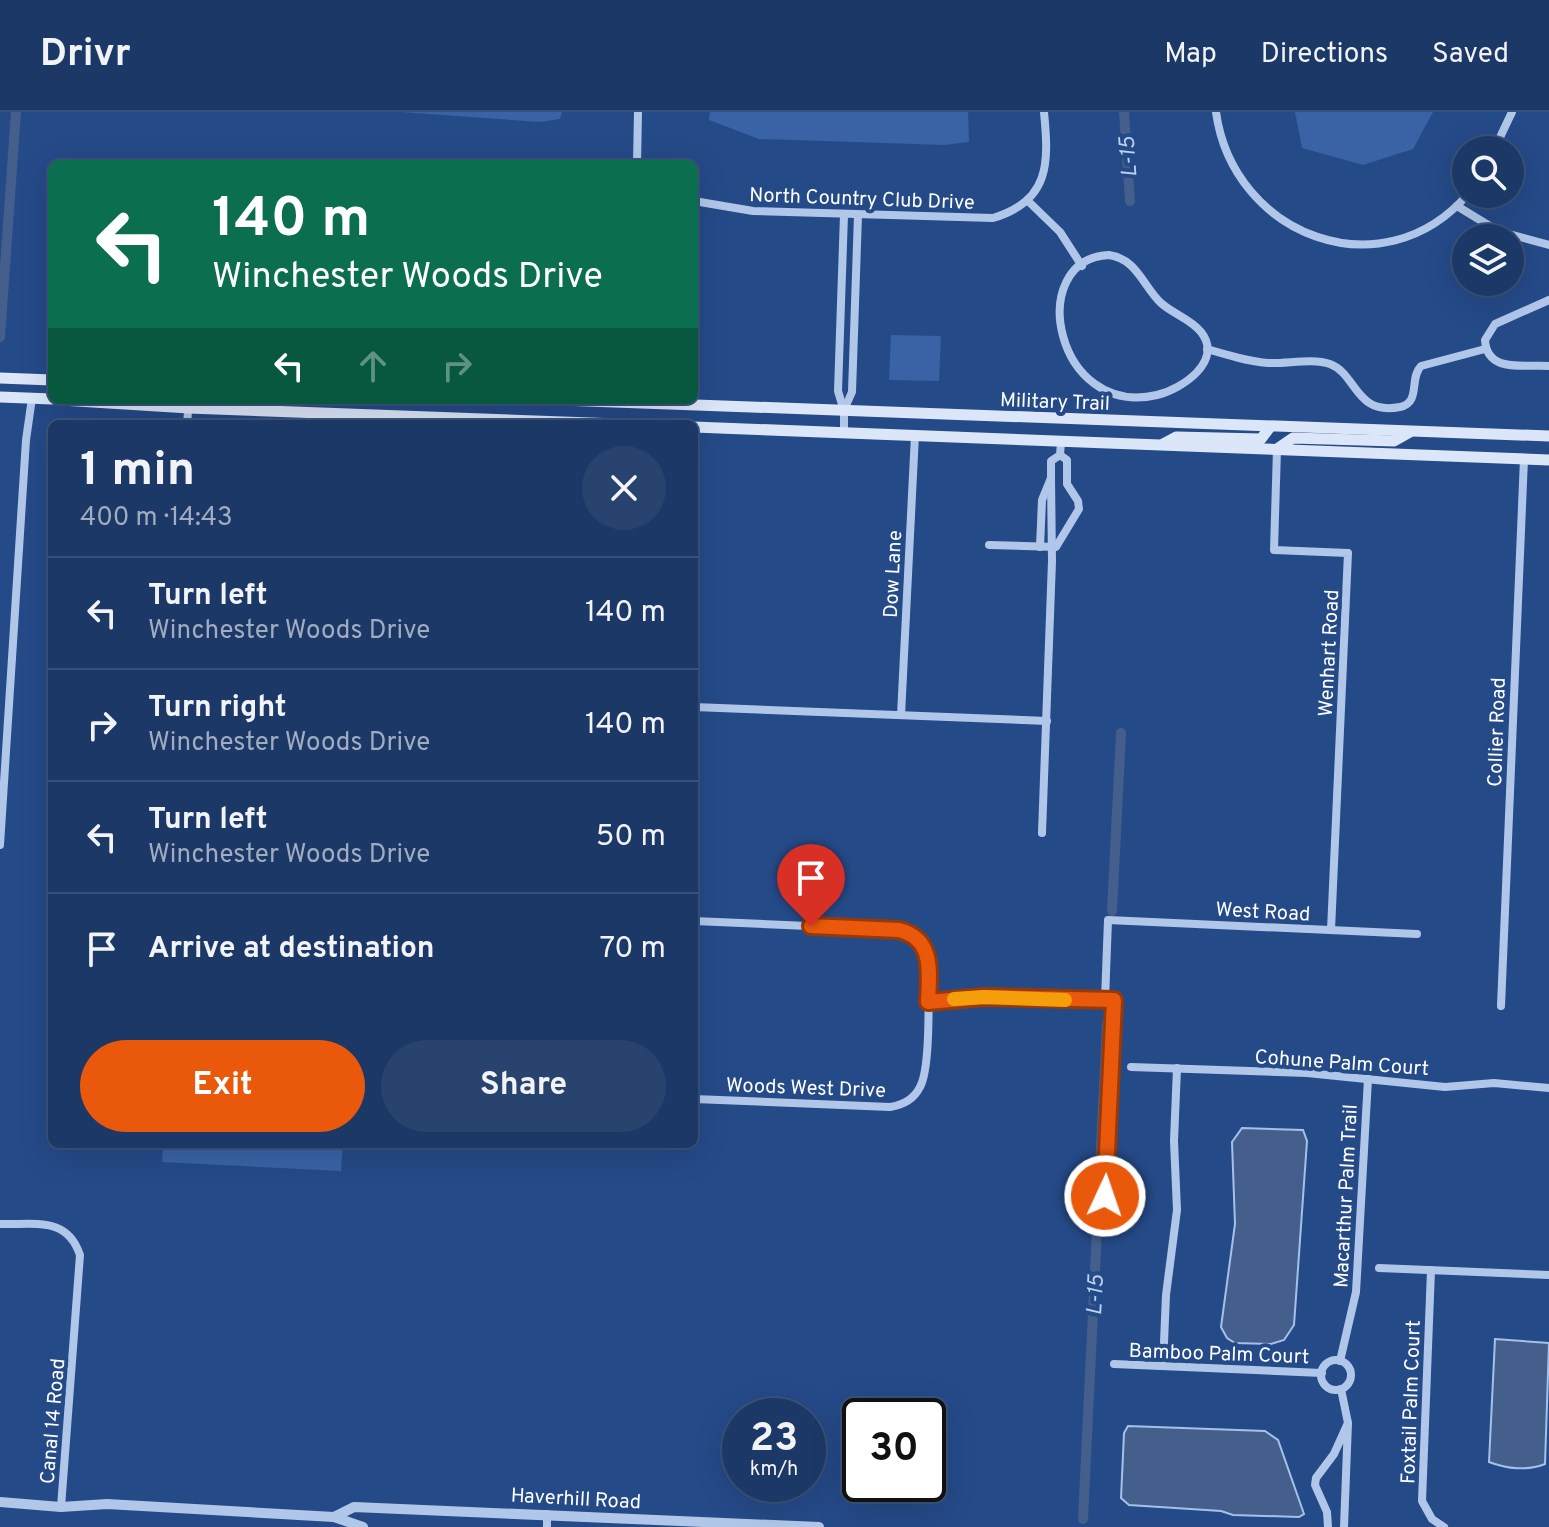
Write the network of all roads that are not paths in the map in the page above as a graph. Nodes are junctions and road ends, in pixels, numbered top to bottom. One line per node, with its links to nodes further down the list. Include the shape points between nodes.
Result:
1 (638, 112): 6 (street)
2 (1044, 112): 7 (street, via 1046,166)
3 (1216, 112): 9 (street, via 1226,154 1246,188 1279,219 1308,234 1349,243 1392,240 1429,226)
4 (1512, 112): 5 (street)
5 (1501, 136)
6 (637, 160)
7 (1027, 200): 12 (street, North Country Club Drive, via 1006,214 980,220); 14 (street, via 1060,232)
8 (698, 202): 11 (street, North Country Club Drive, via 753,211)
9 (1454, 208)
10 (1460, 208): 13 (street, via 1498,231)
11 (844, 215): 12 (street, North Country Club Drive); 26 (street, via 838,391)
12 (858, 215): 26 (street, via 852,392)
13 (1549, 245)
14 (1082, 266): 16 (street, via 1103,256 1126,260 1163,305 1200,330); 16 (street, via 1060,304 1060,331 1069,356 1095,384 1125,397 1164,394 1196,373)
15 (1549, 300): 17 (street, via 1495,324)
16 (1207, 349): 17 (street, via 1265,362 1327,363 1367,401 1397,407 1413,397 1421,366)
17 (1485, 349): 18 (street, via 1499,364)
18 (1549, 366)
19 (0, 378): 20 (main road)
20 (48, 380)
21 (0, 397): 22 (main road)
22 (32, 398): 23 (main road); 52 (street)
23 (48, 399)
24 (189, 404): 27 (main road)
25 (663, 404): 26 (main road, Military Trail)
26 (844, 411): 30 (main road, Military Trail); 31 (street)
27 (330, 419): 28 (main road)
28 (388, 420)
29 (698, 427): 31 (main road, Military Trail)
30 (1270, 427): 32 (main road, Military Trail); 36 (main road, via 1261,439 1176,437)
31 (844, 432): 33 (main road, Military Trail)
32 (1411, 432): 34 (main road, Military Trail); 37 (main road, via 1394,441 1293,438)
33 (915, 435): 35 (main road, Military Trail); 49 (street, Dow Lane)
34 (1549, 436)
35 (1061, 442): 36 (main road, Military Trail); 38 (street)
36 (1159, 446): 37 (main road, Military Trail)
37 (1277, 449): 39 (main road, Military Trail); 54 (street, Wenhart Road, via 1274,550 1348,553)
38 (1060, 455): 41 (street, via 1051,461); 44 (street, via 1067,460 1067,484 1078,501 1077,517)
39 (1524, 459): 40 (main road, Military Trail); 58 (street, Collier Road)
40 (1549, 460)
41 (1051, 478): 42 (street); 43 (street)
42 (1041, 521): 43 (street); 46 (street)
43 (1051, 522): 44 (street); 47 (street)
44 (1068, 529): 47 (street, via 1056,547)
45 (989, 545): 46 (street)
46 (1040, 547): 47 (street)
47 (1050, 547): 50 (street)
48 (698, 707): 49 (street)
49 (901, 715): 50 (street)
50 (1047, 721): 51 (street)
51 (1042, 833)
52 (0, 845)
53 (698, 921): 57 (street, via 905,931 928,955)
54 (1331, 930): 55 (street, West Road); 56 (street, West Road, via 1108,920)
55 (1417, 934)
56 (1109, 1000): 57 (street, via 984,997); 64 (street)
57 (928, 1002): 63 (street, Woods West Drive, via 924,1079 903,1104)
58 (1501, 1006)
59 (1131, 1067): 60 (street, Cohune Palm Court)
60 (1177, 1068): 61 (street, Cohune Palm Court); 71 (street, via 1177,1210)
61 (1368, 1079): 62 (street, Cohune Palm Court, via 1445,1087 1494,1083); 69 (street, Macarthur Palm Trail, via 1356,1292)
62 (1549, 1088)
63 (698, 1099)
64 (1105, 1196)
65 (0, 1224): 76 (street, Canal 14 Road, via 59,1226 77,1244 80,1255)
66 (1379, 1268): 67 (street)
67 (1431, 1270): 68 (street); 86 (street, Foxtail Palm Court, via 1422,1501)
68 (1549, 1275)
69 (1340, 1361): 72 (street, via 1328,1362); 73 (street, via 1351,1372)
70 (1114, 1364): 71 (street, Bamboo Palm Court)
71 (1163, 1366): 72 (street, Bamboo Palm Court)
72 (1322, 1373): 73 (street, via 1327,1386)
73 (1341, 1389): 74 (street)
74 (1348, 1423): 84 (street, via 1316,1478); 85 (street)
75 (0, 1502): 76 (street, Haverhill Road)
76 (61, 1507): 79 (street, Haverhill Road, via 107,1504)
77 (547, 1514): 78 (street, Haverhill Road); 79 (street, Haverhill Road, via 354,1507); 81 (street)
78 (561, 1515): 82 (street); 83 (street, Haverhill Road)
79 (334, 1517): 80 (street, Haverhill Road)
80 (363, 1527)
81 (547, 1527)
82 (561, 1527)
83 (819, 1527)
84 (1328, 1527)
85 (1344, 1527)
86 (1444, 1527)

